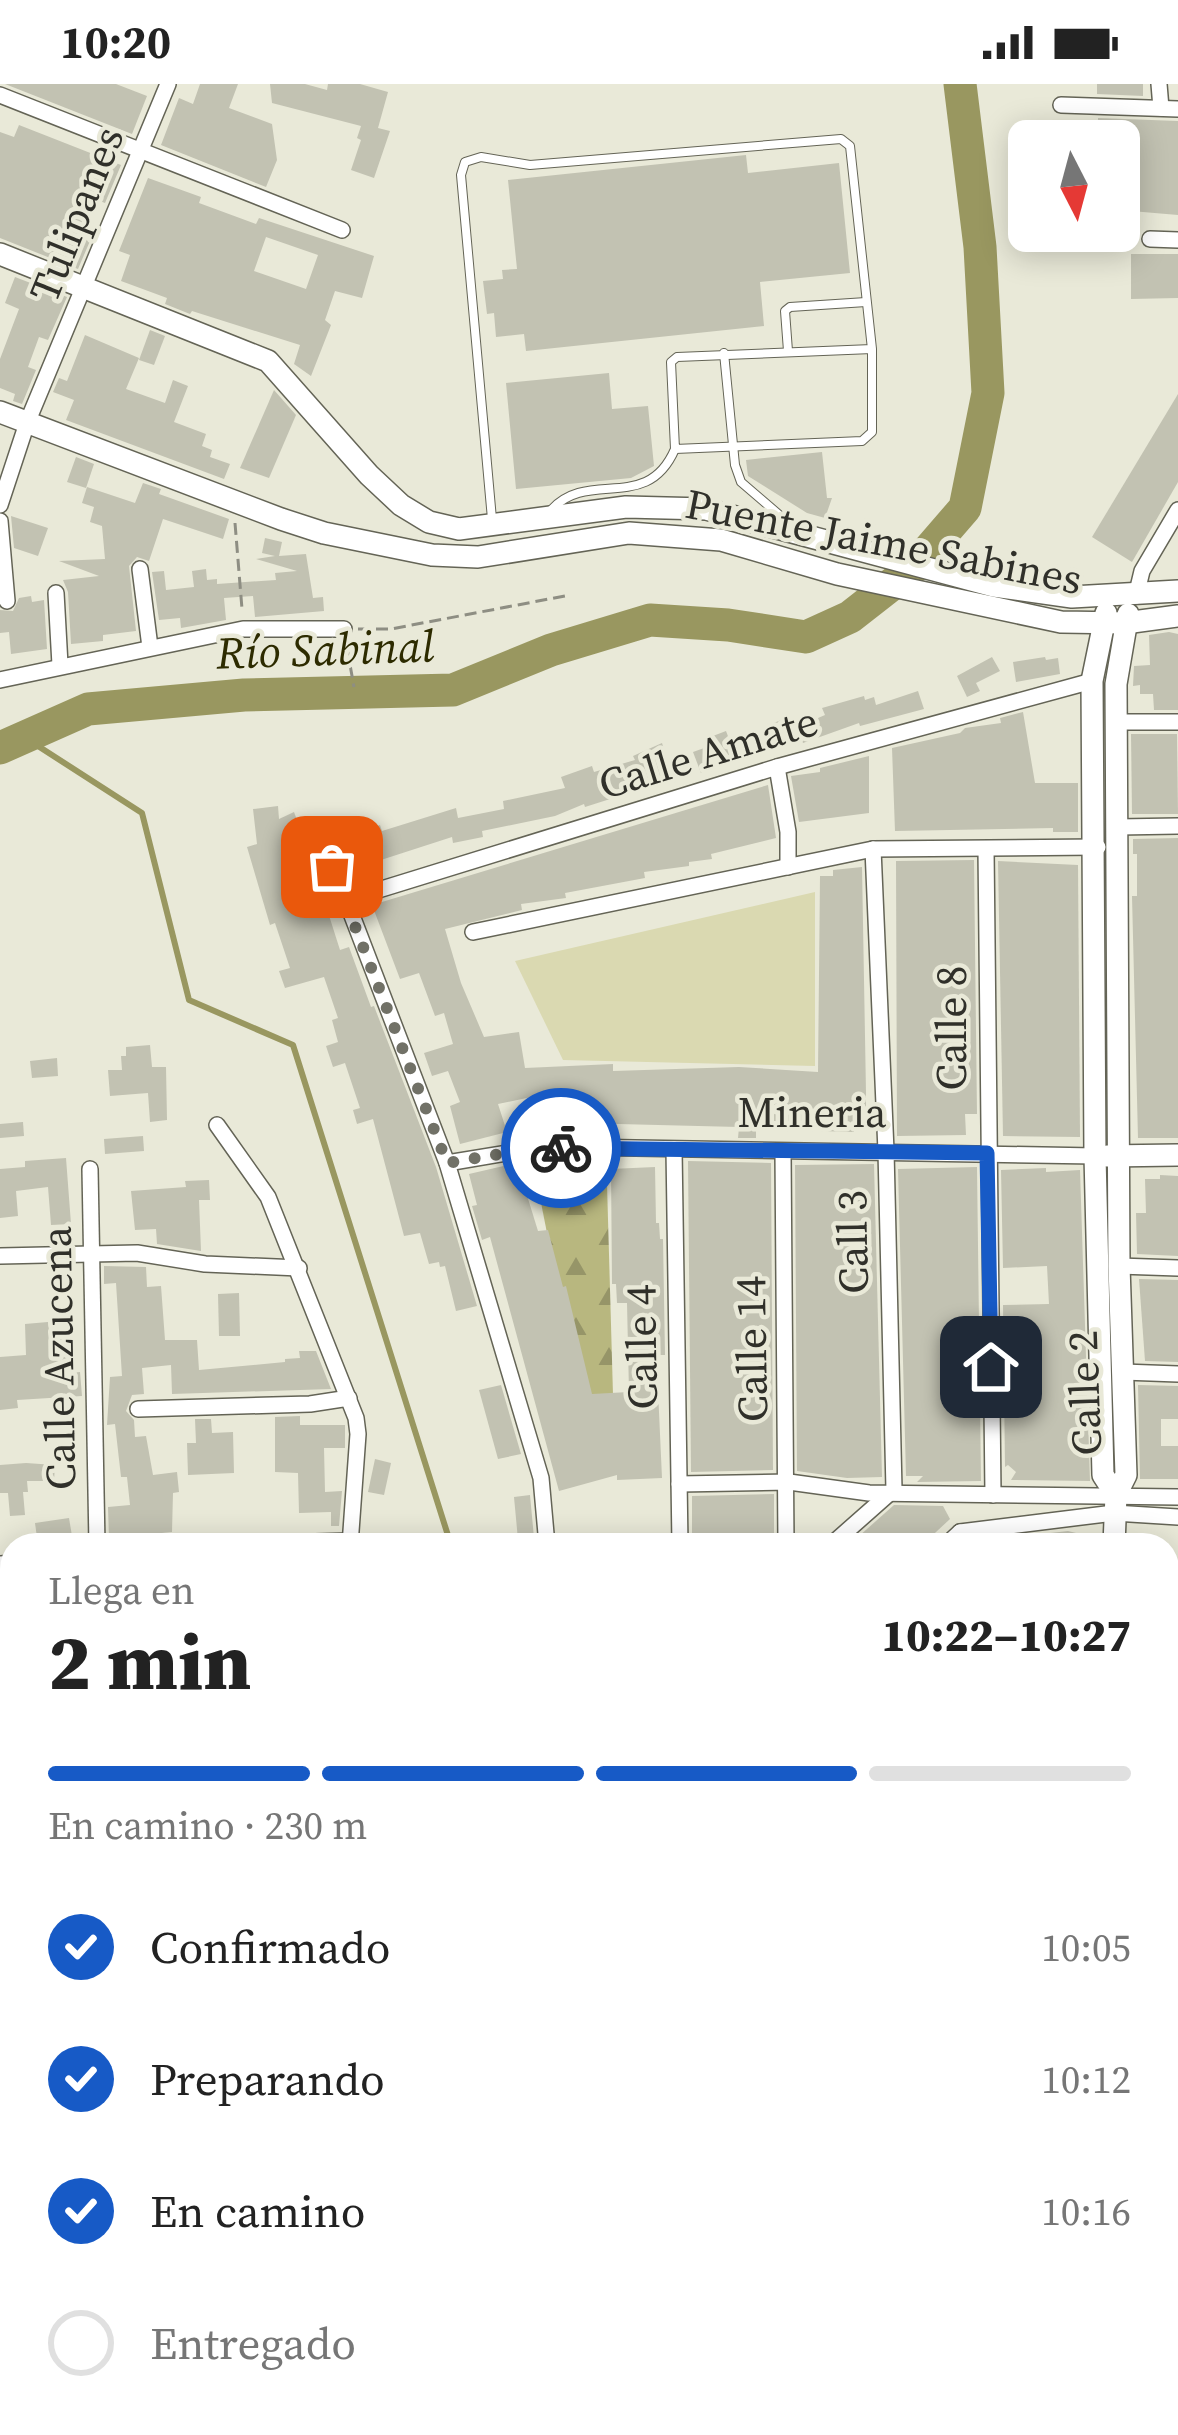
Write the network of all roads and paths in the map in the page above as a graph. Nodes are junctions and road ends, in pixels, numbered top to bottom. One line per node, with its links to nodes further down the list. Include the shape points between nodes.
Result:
1 (168, 84): 6 (street, Tulipanes)
2 (1160, 84): 5 (street)
3 (0, 95): 6 (street)
4 (1061, 105): 5 (street)
5 (1170, 109)
6 (141, 151): 7 (street); 11 (street, Tulipanes)
7 (342, 230)
8 (1150, 239): 9 (street)
9 (1178, 240)
10 (0, 254): 11 (main road)
11 (86, 288): 17 (street, Tulipanes); 25 (main road, Puente Jaime Sabines, via 268,361 401,505 459,529)
12 (866, 302): 13 (lane); 14 (lane, via 790,307); 25 (lane, via 850,146 841,139 530,165 465,162)
13 (872, 350): 14 (lane); 18 (lane, via 872,432 862,441)
14 (788, 351): 15 (lane)
15 (724, 353): 18 (lane); 19 (lane, via 671,362)
16 (0, 412): 17 (main road, Puente Jaime Sabines)
17 (27, 423): 20 (main road, Puente Jaime Sabines); 21 (street, Tulipanes)
18 (733, 447): 19 (lane); 26 (lane, via 741,482)
19 (675, 449): 23 (lane, via 649,482 581,493)
20 (233, 500): 31 (main road, Puente Jaime Sabines, via 324,533 431,555 478,557 629,533 721,540 837,574); 36 (path)
21 (0, 505)
22 (1178, 510): 32 (street)
23 (546, 516): 25 (main road, Puente Jaime Sabines); 26 (main road, Puente Jaime Sabines, via 706,509)
24 (0, 521): 33 (street)
25 (493, 526)
26 (803, 535): 31 (main road, Puente Jaime Sabines)
27 (140, 569): 38 (street)
28 (1178, 591): 32 (main road)
29 (56, 593): 39 (street)
30 (570, 595): 37 (path, via 391,629)
31 (992, 597): 32 (main road); 35 (main road, Puente Jaime Sabines, via 1061,622)
32 (1124, 597): 35 (main road)
33 (7, 601)
34 (1178, 616): 35 (main road, Puente Jaime Sabines)
35 (1113, 623): 41 (main road, Calle 2); 43 (main road, Calle 2)
36 (243, 629): 37 (street); 38 (street)
37 (344, 629): 42 (path)
38 (150, 647): 39 (street)
39 (60, 664): 40 (street)
40 (0, 680)
41 (1092, 681): 45 (street, Calle Amate); 49 (main road, Calle 2)
42 (354, 687)
43 (1117, 722): 44 (street); 48 (main road, Calle 2)
44 (1178, 722)
45 (778, 767): 52 (street); 53 (street, Calle Amate)
46 (1178, 826): 48 (street)
47 (317, 834): 53 (street)
48 (1118, 837): 49 (street); 62 (main road, Calle 2)
49 (1094, 847): 51 (street); 61 (main road, Calle 2)
50 (873, 849): 51 (street); 52 (street); 58 (street, Call 3)
51 (986, 849): 59 (street, Calle 8)
52 (788, 866): 54 (street)
53 (346, 900): 63 (street)
54 (473, 932)
55 (217, 1125): 68 (street, via 268,1197)
56 (674, 1149): 57 (street, Mineria); 63 (street, Mineria, via 530,1149); 75 (street, Calle 4)
57 (783, 1151): 58 (street, Mineria); 74 (street, Calle 14)
58 (886, 1151): 59 (street, Mineria); 76 (street, Call 3)
59 (987, 1153): 61 (street, Mineria); 77 (street, Calle 8)
60 (1178, 1154): 62 (main road, Mineria)
61 (1095, 1156): 62 (main road, Mineria); 79 (main road, Calle 2, via 1103,1475)
62 (1120, 1156): 67 (main road, Calle 2)
63 (447, 1163): 84 (street, via 541,1478)
64 (90, 1169): 65 (street, Calle Azucena)
65 (94, 1253): 66 (street); 68 (street); 82 (street, Calle Azucena)
66 (0, 1256)
67 (1119, 1266): 69 (street); 70 (main road, Calle 2)
68 (299, 1268): 72 (street)
69 (1178, 1268)
70 (1123, 1372): 71 (street); 79 (main road, Calle 2, via 1126,1475)
71 (1178, 1374)
72 (350, 1398): 73 (street); 83 (street, via 358,1435)
73 (138, 1409)
74 (789, 1482): 75 (street); 76 (street); 86 (street, Calle 14)
75 (679, 1484): 85 (street, Calle 4)
76 (894, 1490): 77 (street); 87 (street)
77 (993, 1495): 79 (street)
78 (1178, 1497): 79 (street)
79 (1115, 1504): 80 (street); 81 (street); 88 (main road)
80 (1178, 1517)
81 (960, 1532)
82 (97, 1533)
83 (351, 1533)
84 (546, 1533)
85 (680, 1533)
86 (787, 1533)
87 (845, 1533)
88 (1114, 1533)

